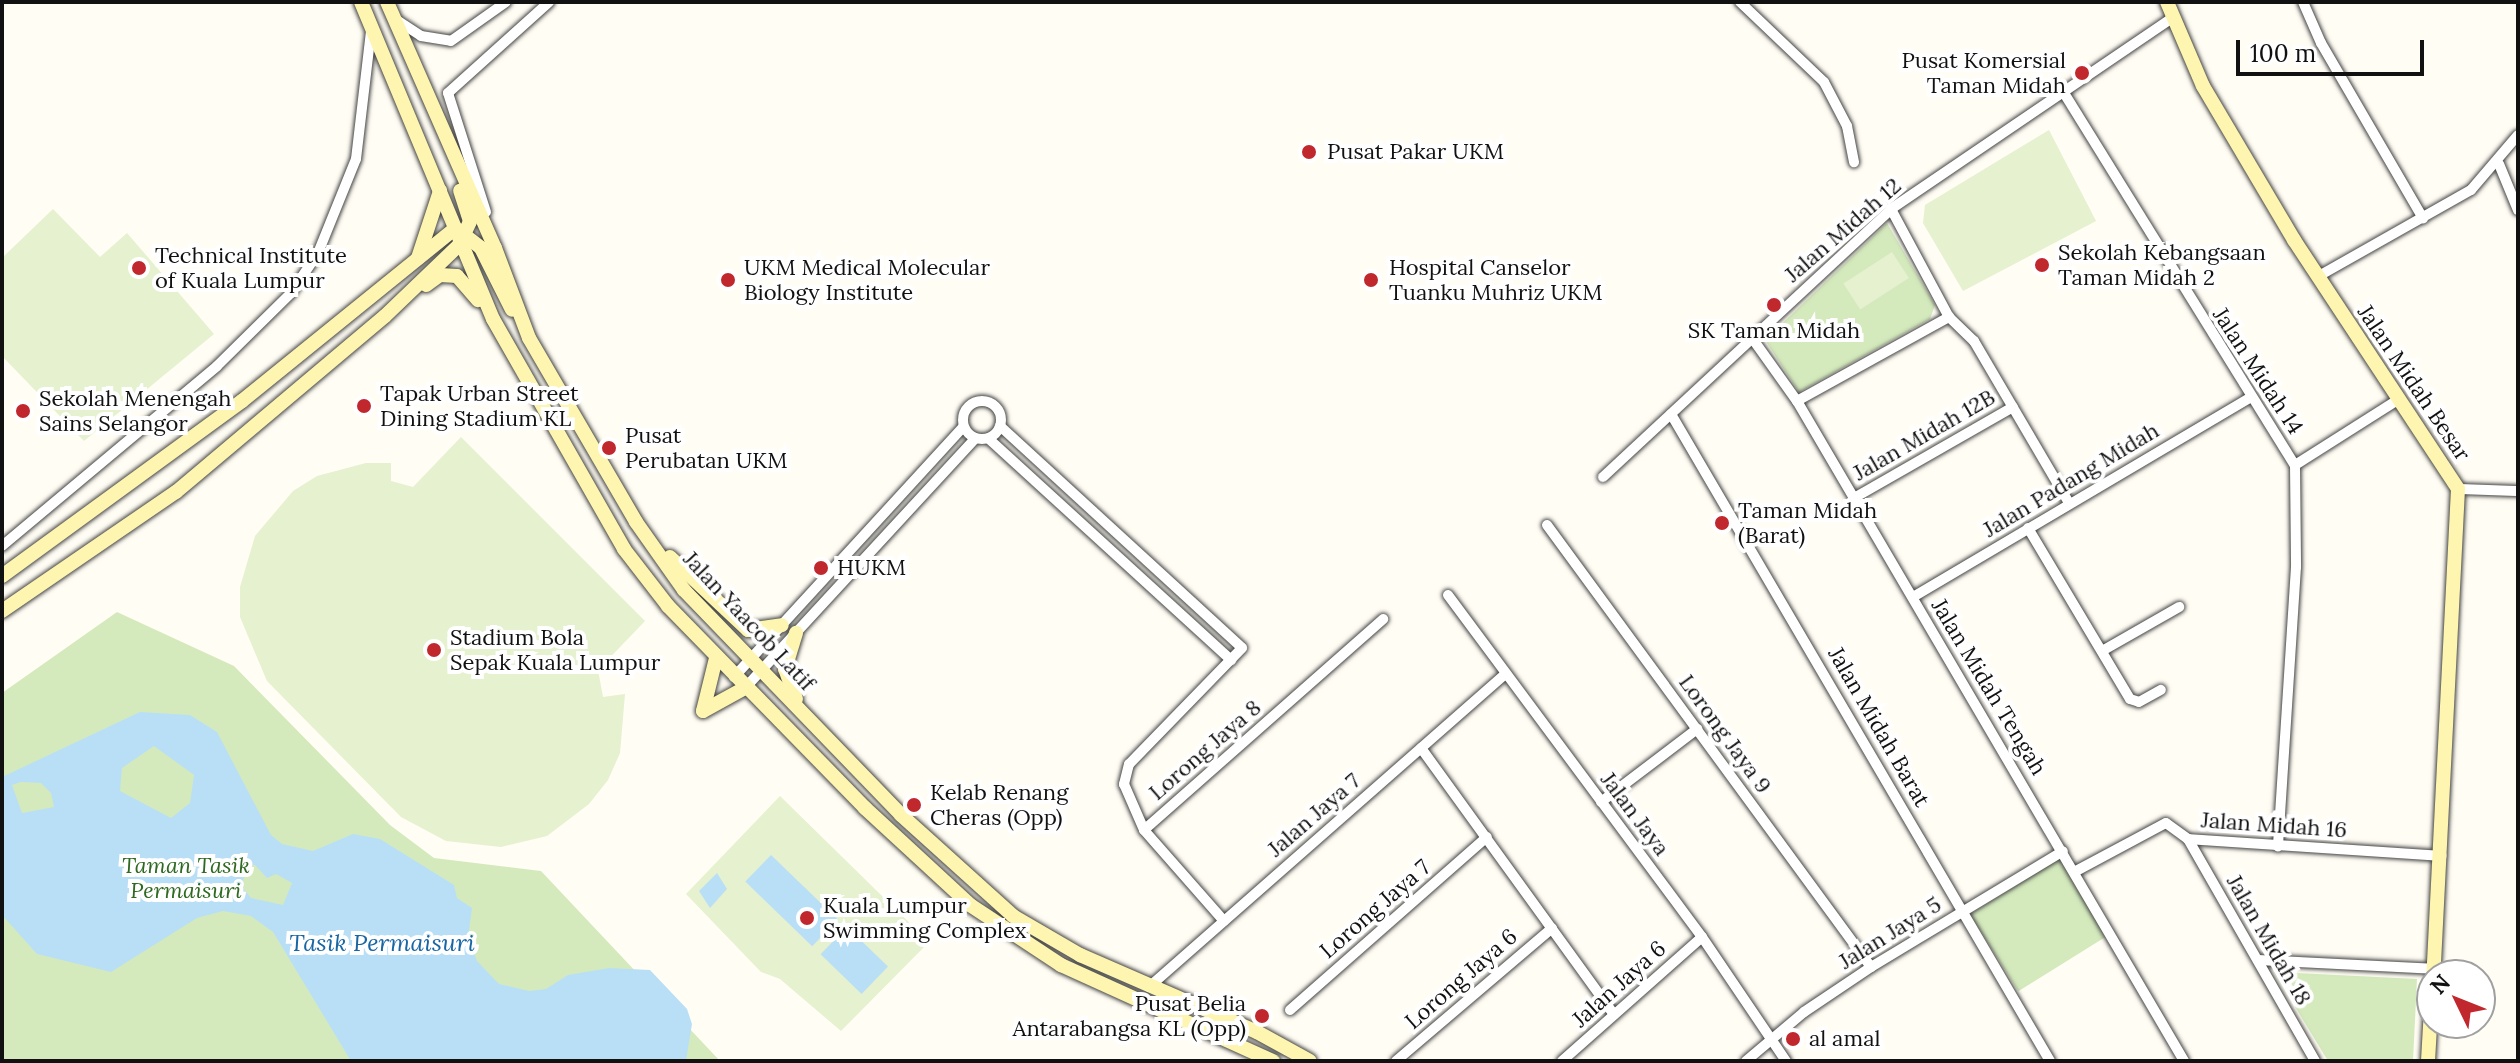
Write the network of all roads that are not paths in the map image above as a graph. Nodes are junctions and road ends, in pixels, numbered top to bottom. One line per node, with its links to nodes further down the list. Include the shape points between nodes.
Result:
1 (361, 2): 10 (street)
2 (387, 2): 9 (street, Jalan Yaacob Latif)
3 (506, 2): 9 (street, via 451,41 421,36)
4 (549, 2): 21 (street, via 448,93)
5 (1740, 2): 14 (street, via 1824,82 1847,126)
6 (2167, 2): 8 (street, Jalan Midah Besar)
7 (2303, 2): 19 (street, via 2321,43)
8 (2173, 17): 11 (street, Jalan Midah 12); 23 (street, Jalan Midah Besar, via 2203,86)
9 (394, 18): 12 (street, Jalan Yaacob Latif)
10 (371, 31): 16 (street); 49 (street, via 356,159 318,253 291,293 217,366)
11 (2064, 93): 17 (street, Jalan Midah 12); 29 (street, Jalan Midah 14)
12 (429, 104): 20 (street, via 467,210); 21 (street, Jalan Yaacob Latif)
13 (2518, 135): 15 (street)
14 (1854, 162)
15 (2499, 164): 18 (street); 19 (street, via 2471,190)
16 (440, 191): 20 (street); 22 (street)
17 (1891, 209): 25 (street); 28 (street, Jalan Midah 12)
18 (2518, 210)
19 (2423, 218): 23 (street)
20 (459, 235): 22 (street); 24 (street); 26 (street); 27 (street, via 481,248)
21 (495, 248): 27 (street, Jalan Yaacob Latif)
22 (418, 258): 31 (street)
23 (2317, 277): 30 (street, Jalan Midah Besar)
24 (385, 316): 26 (street, via 440,275 451,274); 35 (street)
25 (1949, 317): 32 (street); 33 (street, via 1974,341)
26 (493, 319): 59 (street, via 624,549)
27 (529, 338): 46 (street, Jalan Yaacob Latif)
28 (1752, 338): 32 (street, Jalan Midah Tengah); 34 (street, Jalan Midah 12)
29 (2249, 398): 40 (street, Jalan Midah 14); 45 (street, Jalan Padang Midah)
30 (2399, 399): 40 (street, Jalan Midah 14); 42 (street, Jalan Midah Besar)
31 (242, 401): 35 (street); 50 (street)
32 (1797, 401): 44 (street, Jalan Midah Tengah)
33 (2013, 407): 44 (street, Jalan Midah 12B); 45 (street)
34 (1671, 414): 41 (street, Jalan Midah 12); 77 (street, Jalan Midah Barat)
35 (262, 422): 54 (street, via 176,492)
36 (1000, 426): 37 (street, via 999,411 984,401 967,408); 39 (street); 61 (street, via 1242,648)
37 (963, 427): 38 (street); 56 (street)
38 (975, 439): 39 (street); 57 (street)
39 (989, 439): 61 (street)
40 (2295, 465): 73 (street, Jalan Midah 14, via 2296,567)
41 (1603, 477)
42 (2458, 489): 43 (street); 75 (street, Jalan Midah Besar)
43 (2518, 491)
44 (1854, 498): 52 (street, Jalan Midah Tengah)
45 (2069, 503): 48 (street, Jalan Padang Midah)
46 (636, 522): 56 (street, via 733,621 748,630); 60 (street, Jalan Yaacob Latif, via 684,590)
47 (1547, 525): 67 (street, Lorong Jaya 9)
48 (2028, 528): 52 (street, Jalan Padang Midah); 58 (street)
49 (2, 546)
50 (2, 576)
51 (1448, 595): 63 (street, Jalan Jaya)
52 (1913, 597): 74 (street, Jalan Midah Tengah)
53 (2179, 607): 58 (street)
54 (2, 611)
55 (1383, 619): 70 (street, Lorong Jaya 8)
56 (782, 625): 60 (street)
57 (796, 633): 62 (street); 66 (street, via 786,659 786,680)
58 (2102, 651): 65 (street, via 2130,699 2139,702)
59 (716, 658): 64 (street); 64 (street, via 703,711)
60 (750, 660): 62 (street, Jalan Yaacob Latif); 64 (street)
61 (1231, 660): 70 (street, via 1129,764 1124,784)
62 (761, 671): 64 (street); 66 (street, Jalan Yaacob Latif)
63 (1506, 673): 68 (street, Jalan Jaya 7); 69 (street, Jalan Jaya)
64 (740, 682): 90 (street, via 907,847 1018,940 1112,990)
65 (2161, 690)
66 (807, 717): 85 (street, Jalan Yaacob Latif, via 955,868 1013,916)
67 (1697, 729): 69 (street); 83 (street, Lorong Jaya 9)
68 (1421, 748): 71 (street); 78 (street, Jalan Jaya 7)
69 (1601, 802): 80 (street, Jalan Jaya)
70 (1144, 830): 78 (street, Lorong Jaya 8)
71 (1487, 837): 79 (street); 86 (street, Lorong Jaya 7)
72 (2188, 839): 73 (street, Jalan Midah 16); 76 (street, Jalan Midah 16, via 2166,823 2153,826); 82 (street, Jalan Midah 18)
73 (2278, 846): 75 (street, Jalan Midah 16)
74 (2063, 851): 76 (street, Jalan Midah Tengah); 77 (street, Jalan Jaya 5)
75 (2441, 856): 81 (street, Jalan Midah Besar)
76 (2076, 871): 97 (street, Jalan Midah Tengah)
77 (1964, 911): 83 (street, Jalan Jaya 5); 96 (street, Jalan Midah Barat)
78 (1224, 921): 85 (street, Jalan Jaya 7)
79 (1552, 928): 87 (street); 92 (street, Lorong Jaya 6)
80 (1702, 937): 87 (street, Jalan Jaya 6); 88 (street, Jalan Jaya)
81 (2434, 959)
82 (2258, 960): 84 (street); 98 (street, Jalan Midah 18)
83 (1871, 967): 88 (street, Jalan Jaya 5)
84 (2416, 971)
85 (1149, 987): 91 (street, Jalan Yaacob Latif)
86 (1290, 1010)
87 (1614, 1015): 93 (street, Jalan Jaya 6)
88 (1771, 1039): 94 (street, Jalan Jaya 5); 95 (street, Jalan Jaya)
89 (2429, 1039): 99 (street)
90 (1273, 1061)
91 (1310, 1061)
92 (1396, 1061)
93 (1562, 1061)
94 (1746, 1061)
95 (1786, 1061)
96 (2050, 1061)
97 (2184, 1061)
98 (2315, 1061)
99 (2428, 1061)

